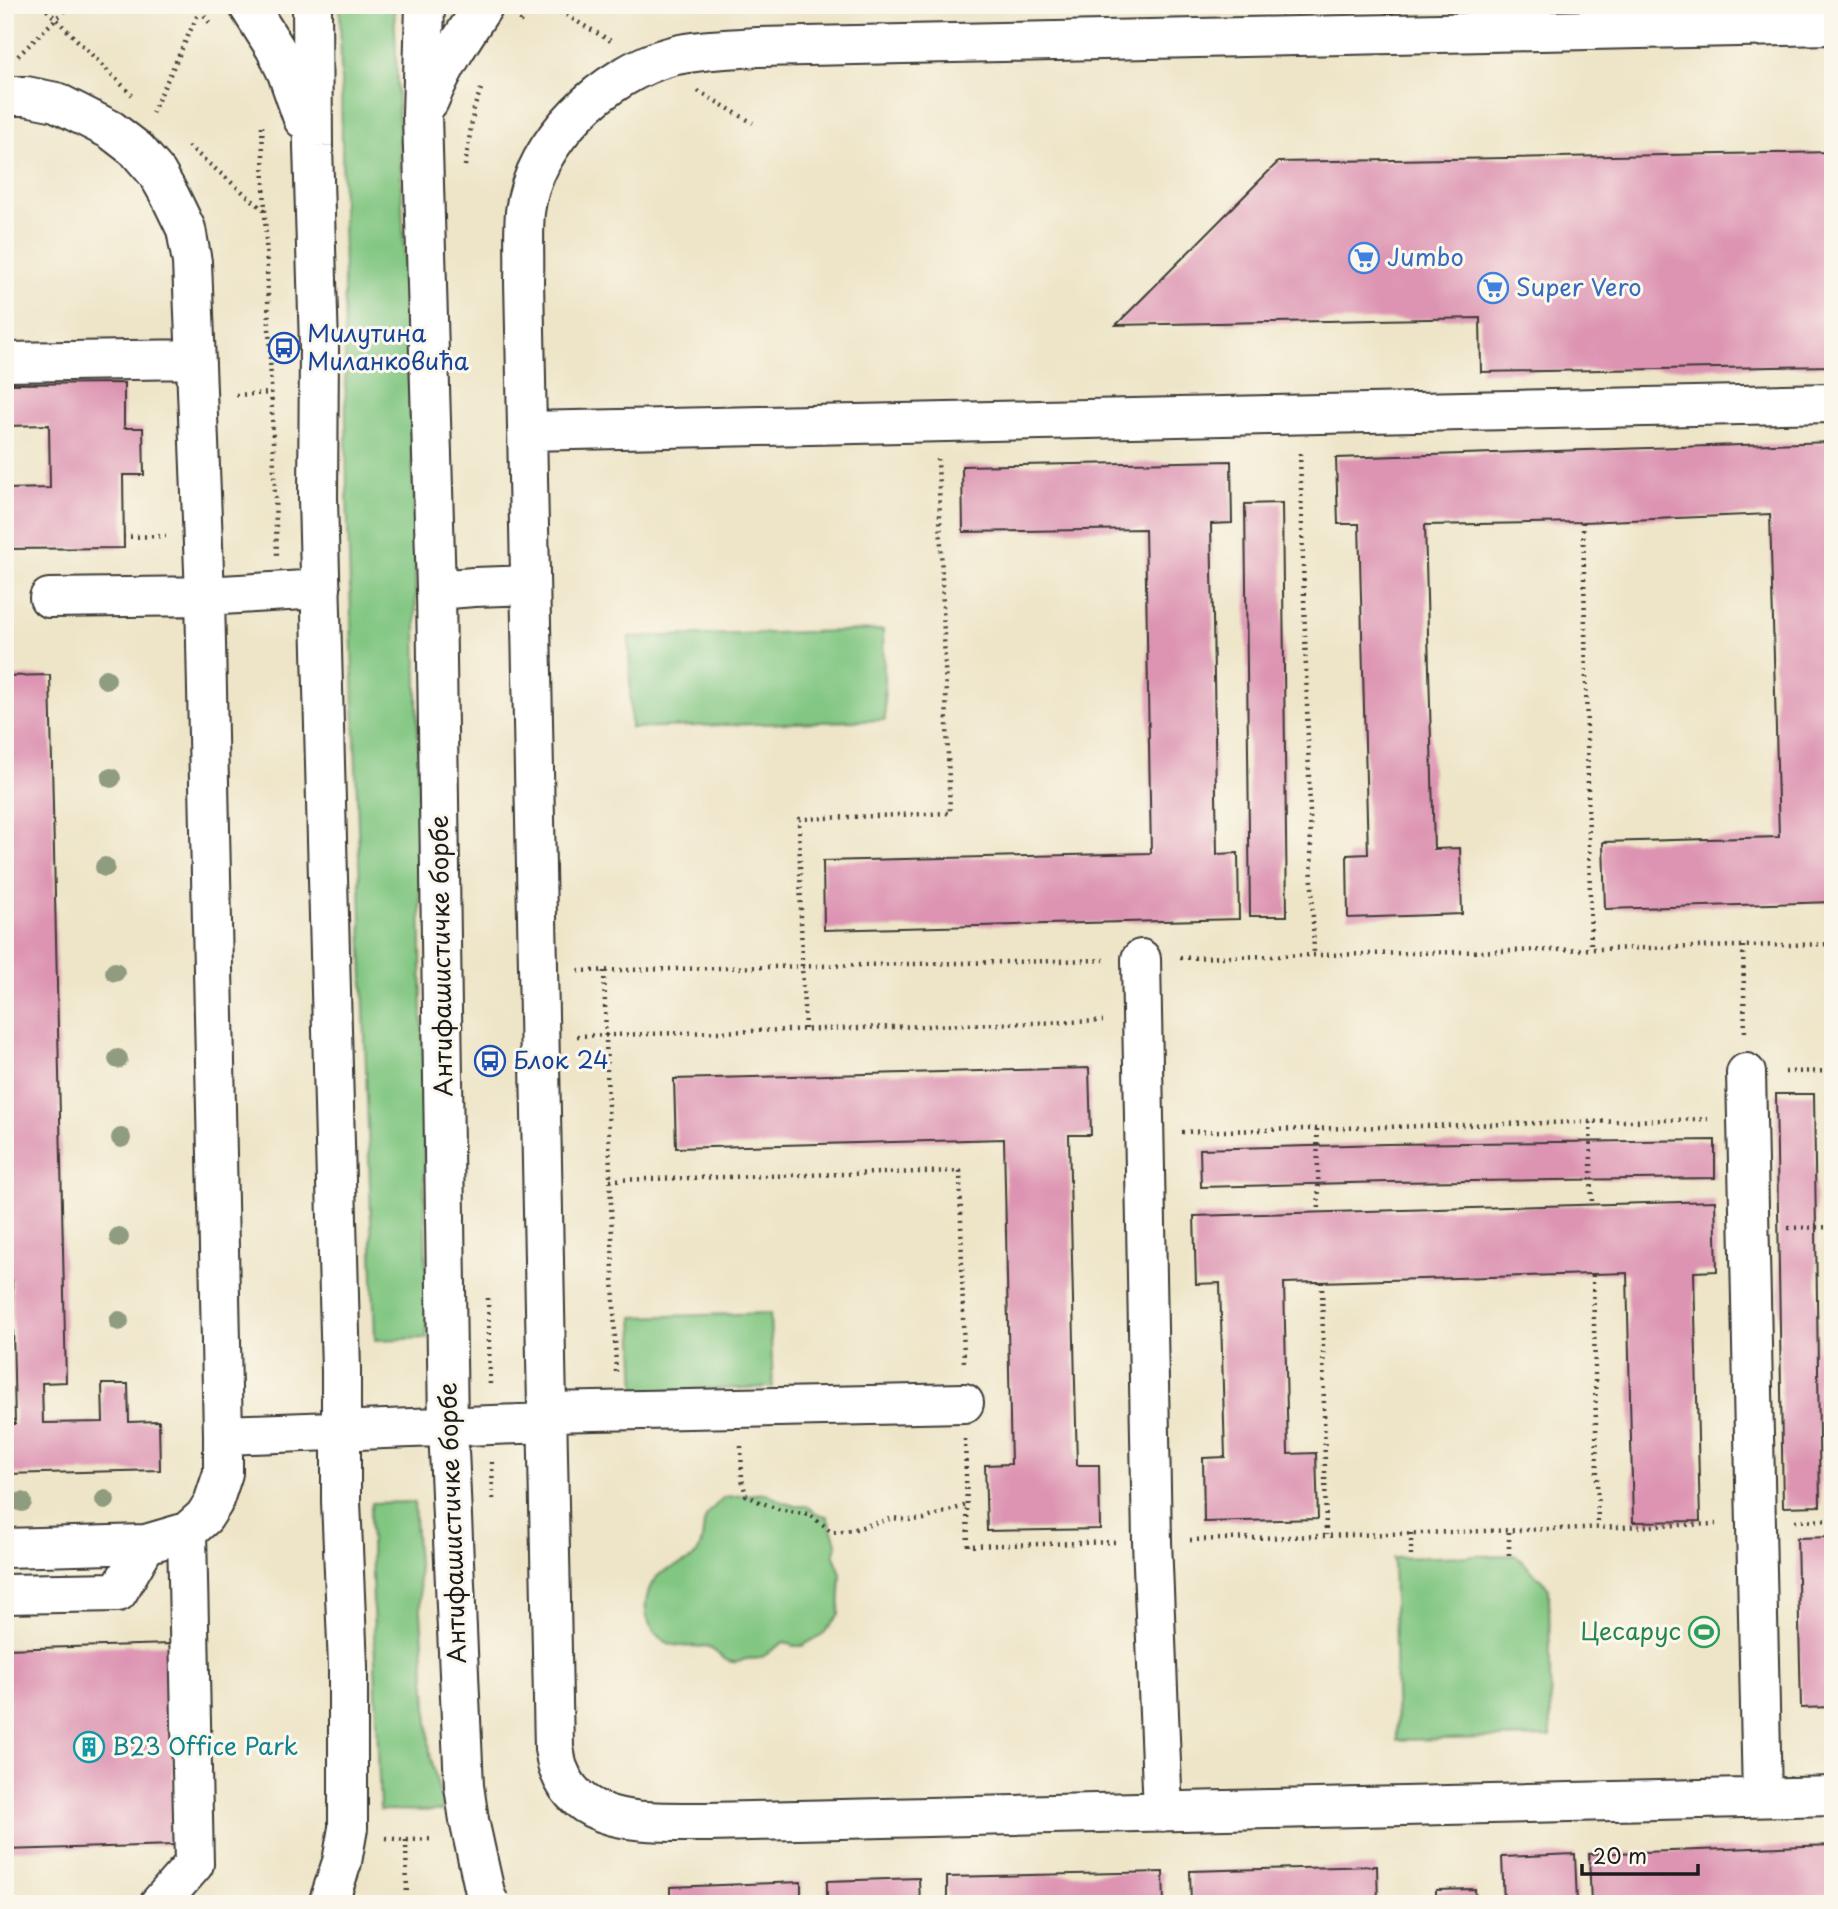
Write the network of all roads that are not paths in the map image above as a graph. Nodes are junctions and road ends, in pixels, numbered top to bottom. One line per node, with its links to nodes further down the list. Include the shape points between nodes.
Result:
1 (248, 5): 8 (street, via 287,73)
2 (312, 5): 8 (street)
3 (425, 5): 7 (street, Антифашистичке борбе)
4 (484, 5): 7 (street, via 442,70)
5 (1833, 25): 12 (street, via 758,47 674,55 627,75 587,103 568,122 531,186 525,211)
6 (9, 78): 9 (street, via 26,96 56,102 111,130 157,173 186,229 192,262)
7 (422, 116): 15 (street, Антифашистичке борбе)
8 (313, 146): 14 (street)
9 (195, 359): 10 (street); 16 (street)
10 (5, 362)
11 (1833, 403): 12 (street)
12 (527, 431): 13 (street)
13 (530, 585): 15 (street); 21 (street)
14 (321, 589): 16 (street); 23 (street)
15 (436, 590): 22 (street, Антифашистичке борбе)
16 (205, 596): 17 (street); 24 (street)
17 (49, 598)
18 (1141, 959): 31 (street, via 1152,1541)
19 (1746, 1073): 30 (street)
20 (964, 1403): 21 (street, via 617,1410)
21 (548, 1417): 22 (street); 31 (street, via 554,1749 565,1784 593,1809 646,1821 709,1822)
22 (448, 1427): 23 (street); 34 (street, Антифашистичке борбе, bridge, via 464,1786)
23 (341, 1431): 24 (street); 33 (street, bridge, via 348,1666 365,1833 342,1863)
24 (223, 1434): 25 (street, via 223,1473 213,1503)
25 (187, 1532): 26 (street); 32 (street, via 194,1864)
26 (146, 1544): 27 (street); 28 (street, via 118,1592)
27 (5, 1548)
28 (5, 1594)
29 (1833, 1796): 30 (street)
30 (1762, 1797): 31 (street)
31 (1163, 1812)
32 (159, 1904)
33 (328, 1904)
34 (490, 1904)

